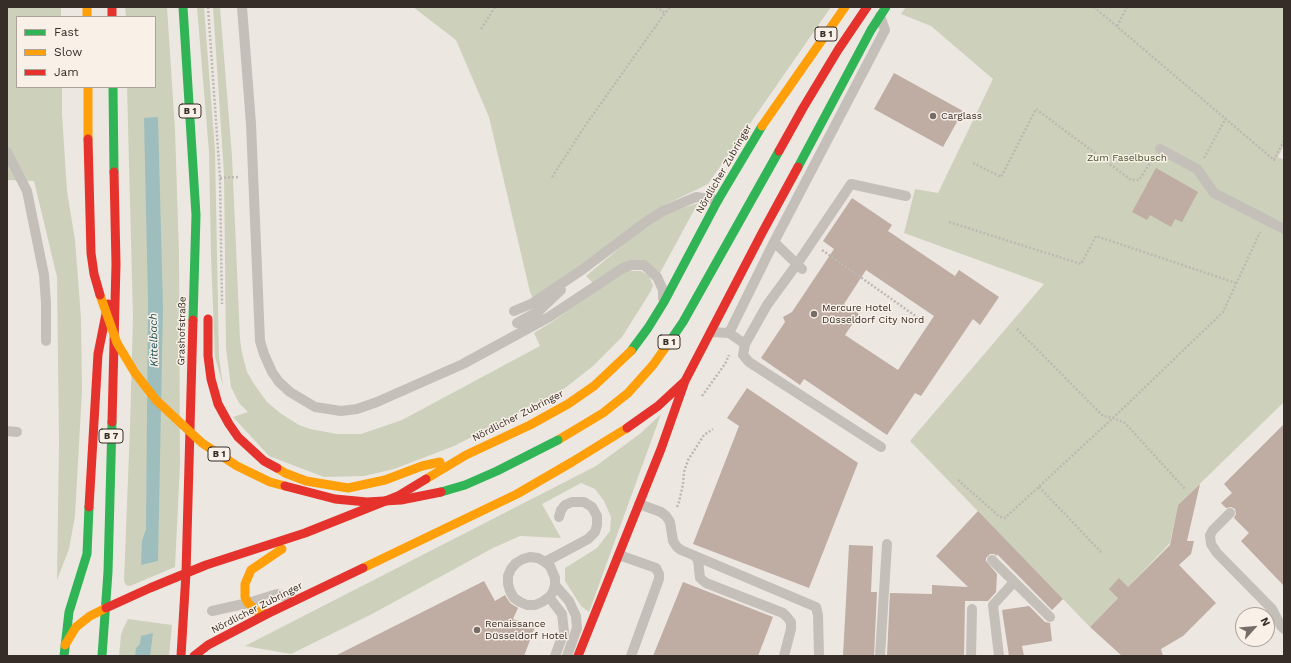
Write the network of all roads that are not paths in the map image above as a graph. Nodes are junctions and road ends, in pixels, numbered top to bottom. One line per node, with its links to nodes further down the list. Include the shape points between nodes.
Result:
1 (183, 7): 13 (main road, Grashofstraße / B 1)
2 (242, 7): 20 (lane, via 251,124 260,341 272,372 290,392 315,407 341,411 377,402 463,364 549,317 631,265 644,265 657,277 663,290)
3 (845, 7): 12 (main road, Nördlicher Zubringer / B 1, via 763,125)
4 (867, 7): 7 (main road, B 1, bridge, via 803,108 683,322 653,365 628,393 603,413 558,440 497,471 434,494 401,500 367,502 336,498 270,482 237,466 202,443 156,400 135,373 117,343 94,274 89,210)
5 (886, 7): 6 (main road, Nördlicher Zubringer)
6 (880, 16): 15 (lane, via 885,30); 24 (main road, Nördlicher Zubringer)
7 (88, 88)
8 (113, 88): 17 (main road, B 7)
9 (1160, 149): 14 (lane, via 1197,169 1214,193)
10 (7, 152): 26 (lane, via 27,191 44,275)
11 (906, 196): 18 (lane, via 851,184 812,242)
12 (718, 200): 19 (lane, via 696,197 663,210); 20 (main road, Nördlicher Zubringer / B 1)
13 (196, 215): 16 (main road, B 1); 40 (main road, Grashofstraße)
14 (1284, 229)
15 (774, 242): 18 (lane); 25 (lane)
16 (203, 245)
17 (116, 264): 46 (main road, B 7); 52 (main road, via 98,354 87,554 69,612)
18 (800, 266): 27 (lane, via 767,305)
19 (583, 269): 22 (lane, via 533,303); 23 (lane, via 539,311)
20 (664, 302): 30 (main road, Nördlicher Zubringer / B 1, via 628,356 594,386 530,425)
21 (208, 308): 30 (main road, B 1, via 208,356 218,404 229,424 248,448 284,473 306,481 348,488 385,480 422,466)
22 (514, 311)
23 (517, 323)
24 (711, 332): 25 (lane); 28 (main road, Nördlicher Zubringer)
25 (729, 334): 27 (lane)
26 (46, 341)
27 (745, 344): 29 (lane, via 743,356 749,362)
28 (685, 381): 31 (main road, Nördlicher Zubringer); 44 (main road, Nördlicher Zubringer, via 636,422 517,494)
29 (882, 447)
30 (466, 455): 34 (main road, Nördlicher Zubringer, via 398,496)
31 (639, 504): 36 (main road, Nördlicher Zubringer); 37 (lane, via 666,516 677,547)
32 (1230, 513): 51 (lane, via 1213,530 1210,535 1211,544 1272,609)
33 (559, 517): 39 (lane, via 565,506 572,502 584,502 592,507 597,516 597,525 595,532 588,539)
34 (305, 534): 40 (main road, Nördlicher Zubringer); 45 (main road, via 251,570 245,584 245,597)
35 (886, 544): 63 (lane)
36 (619, 555): 59 (main road, Nördlicher Zubringer); 60 (lane, via 656,568 659,574)
37 (695, 556): 61 (lane, via 698,560 700,578 706,583 787,617 791,622 791,629); 62 (lane, via 816,607)
38 (992, 560): 41 (lane)
39 (545, 562): 42 (lane, via 553,572); 43 (lane, via 538,558 522,559 511,569 508,584 514,598 527,605 535,605)
40 (186, 573): 46 (main road, Nördlicher Zubringer); 55 (main road, Grashofstraße)
41 (1014, 582): 50 (lane); 65 (lane, via 993,605)
42 (555, 585): 43 (lane); 58 (lane, via 569,602 576,616 577,628)
43 (549, 597): 57 (lane, via 562,614 564,632)
44 (297, 600): 45 (lane, via 277,594); 49 (main road, Nördlicher Zubringer)
45 (248, 603): 48 (lane); 49 (main road, via 258,612)
46 (106, 608): 52 (main road, Nördlicher Zubringer, via 76,627); 54 (main road, B 7)
47 (972, 609): 64 (lane)
48 (212, 611)
49 (267, 614): 56 (main road, Nördlicher Zubringer, via 208,645)
50 (1050, 617)
51 (1284, 629)
52 (64, 646): 53 (main road)
53 (64, 656)
54 (102, 656)
55 (181, 656)
56 (194, 656)
57 (555, 656)
58 (567, 656)
59 (578, 656)
60 (631, 656)
61 (784, 656)
62 (819, 656)
63 (880, 656)
64 (971, 656)
65 (999, 656)

